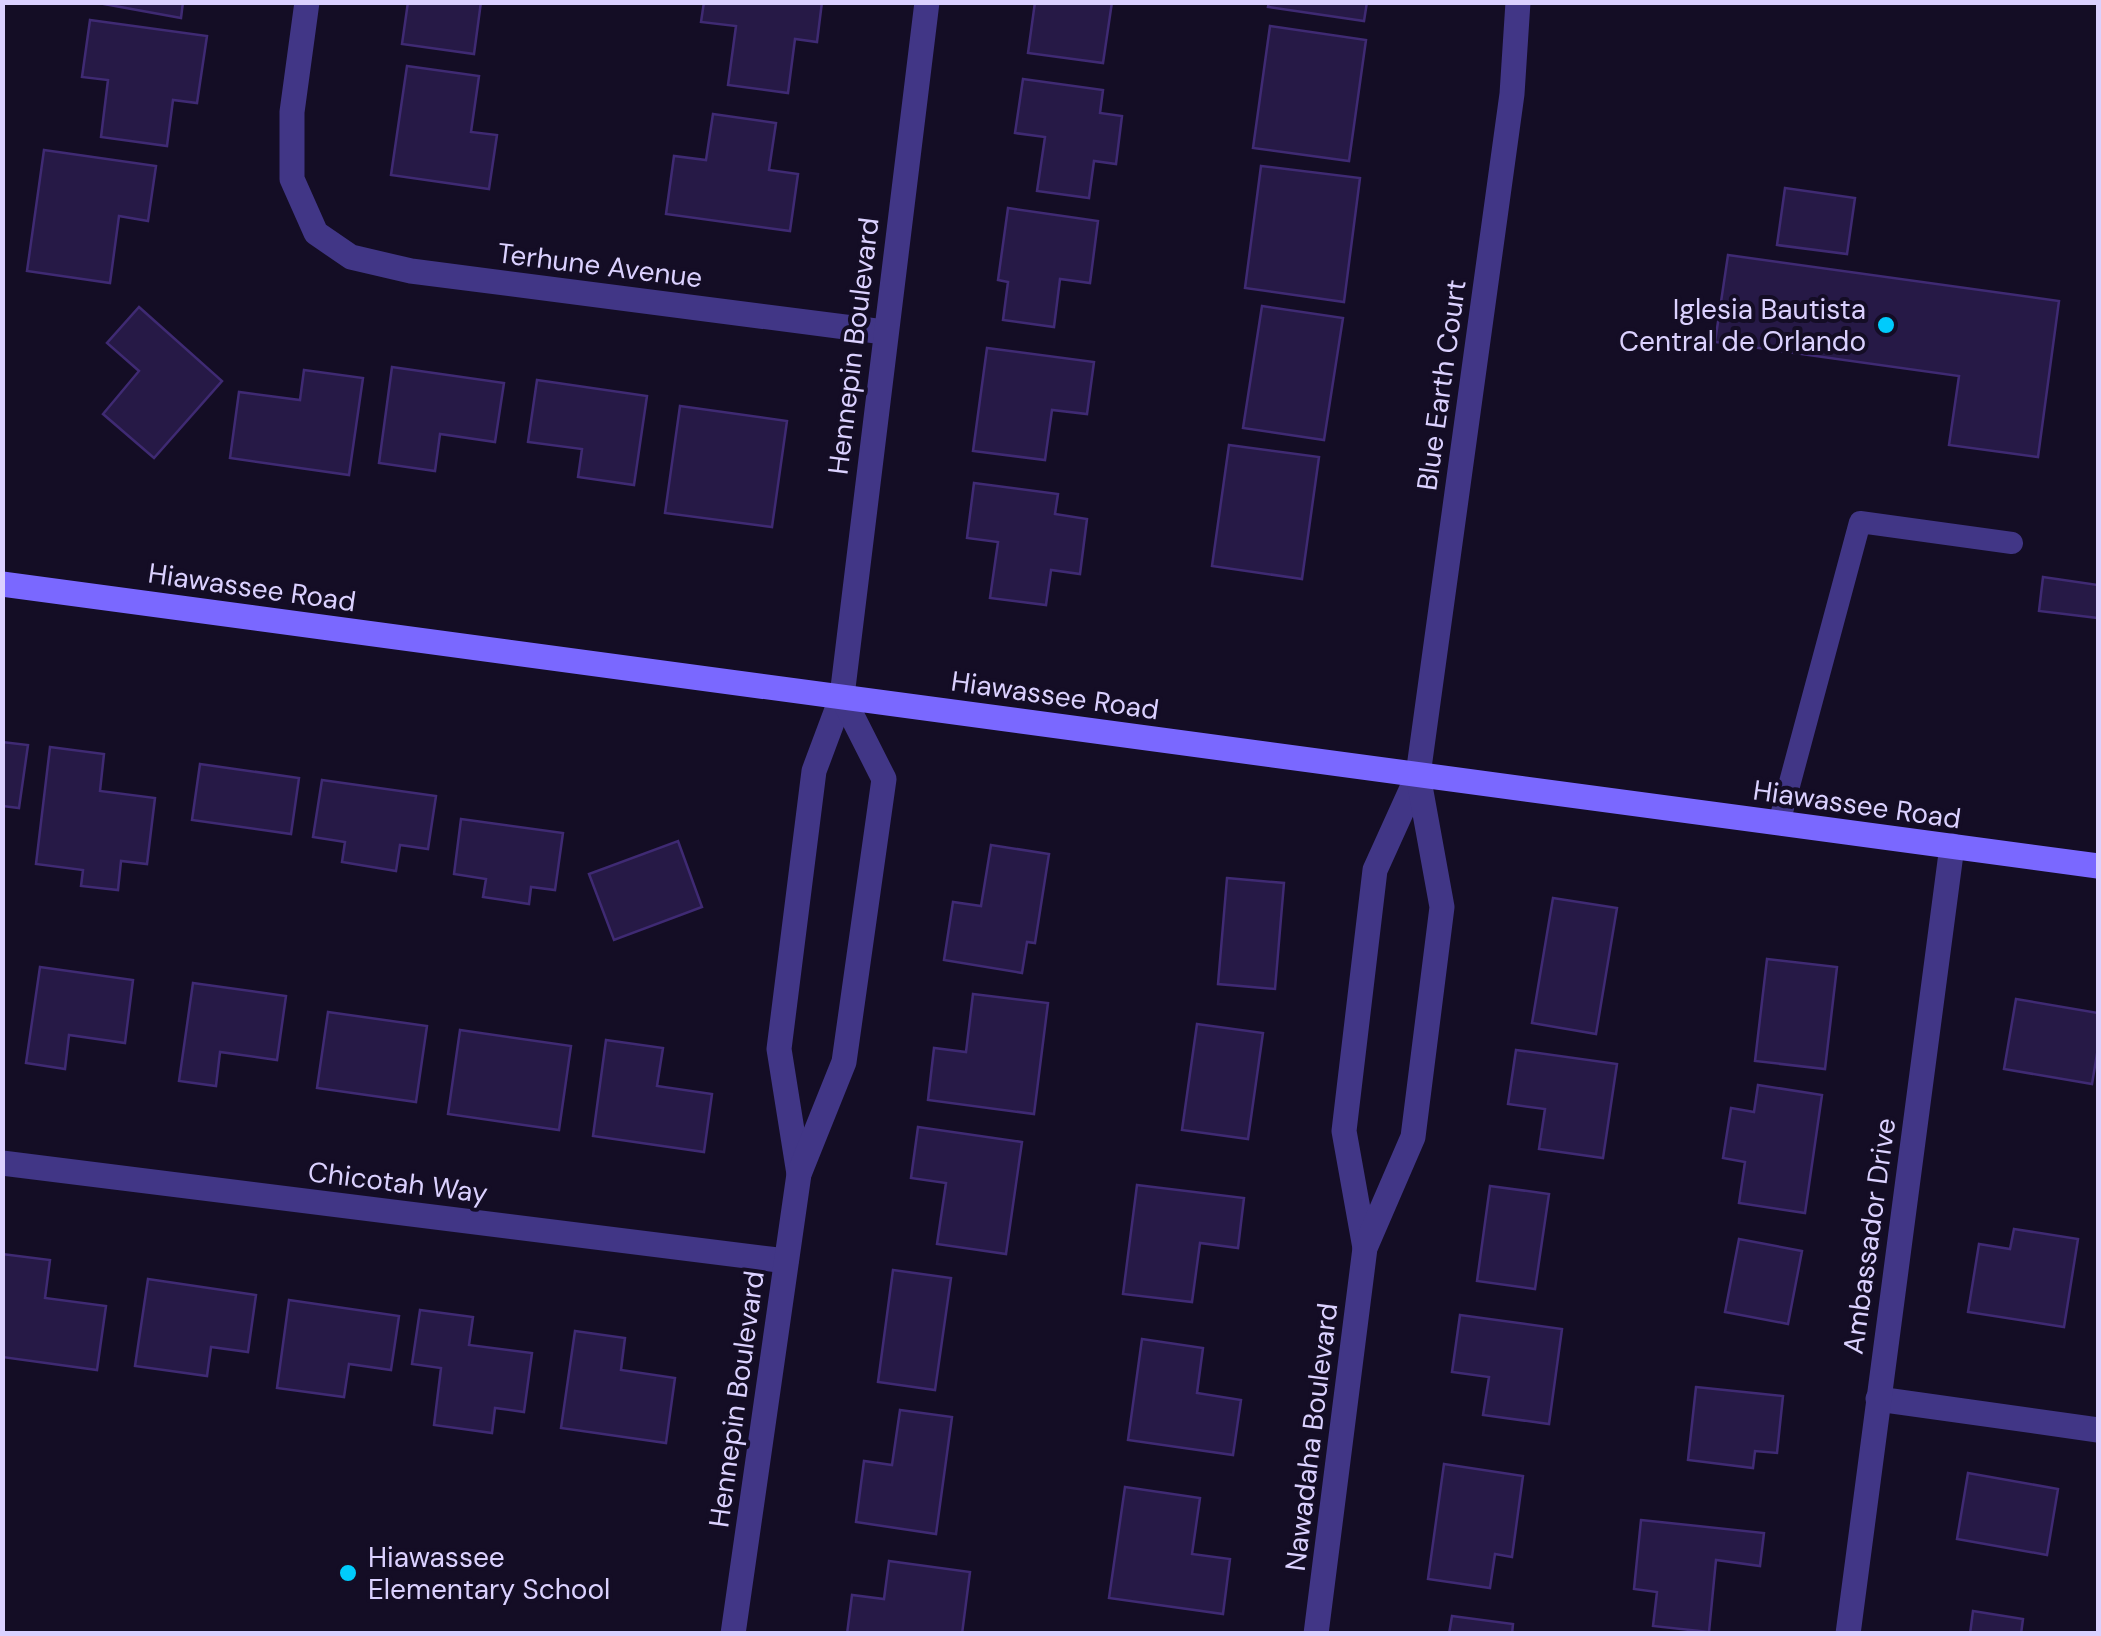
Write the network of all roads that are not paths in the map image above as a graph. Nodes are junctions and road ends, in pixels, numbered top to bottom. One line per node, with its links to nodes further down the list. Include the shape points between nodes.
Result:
1 (307, 2): 4 (street, Terhune Avenue, via 292,112 292,179 316,233 352,257 411,272)
2 (927, 2): 4 (street, Hennepin Boulevard)
3 (1518, 2): 8 (street, Blue Earth Court, via 1512,94)
4 (884, 332): 7 (street, Hennepin Boulevard)
5 (2012, 543): 9 (lane, via 1860,522)
6 (2, 584): 7 (main road, Hiawassee Road)
7 (842, 696): 8 (main road, Hiawassee Road); 13 (street, Hennepin Boulevard, via 814,771 779,1049); 13 (street, Hennepin Boulevard, via 884,779 844,1062)
8 (1418, 776): 9 (main road, Hiawassee Road); 14 (street, Nawadaha Boulevard, via 1376,870 1344,1131); 14 (street, Nawadaha Boulevard, via 1442,907 1412,1137)
9 (1779, 823): 10 (main road, Hiawassee Road)
10 (1952, 846): 11 (main road, Hiawassee Road); 16 (street, Ambassador Drive)
11 (2098, 866)
12 (2, 1163): 15 (street, Chicotah Way)
13 (799, 1174): 15 (street, Hennepin Boulevard)
14 (1365, 1248): 19 (street, Nawadaha Boulevard)
15 (786, 1261): 18 (street, Hennepin Boulevard)
16 (1878, 1399): 17 (street); 20 (street, Ambassador Drive)
17 (2098, 1430)
18 (733, 1634)
19 (1316, 1634)
20 (1848, 1634)

